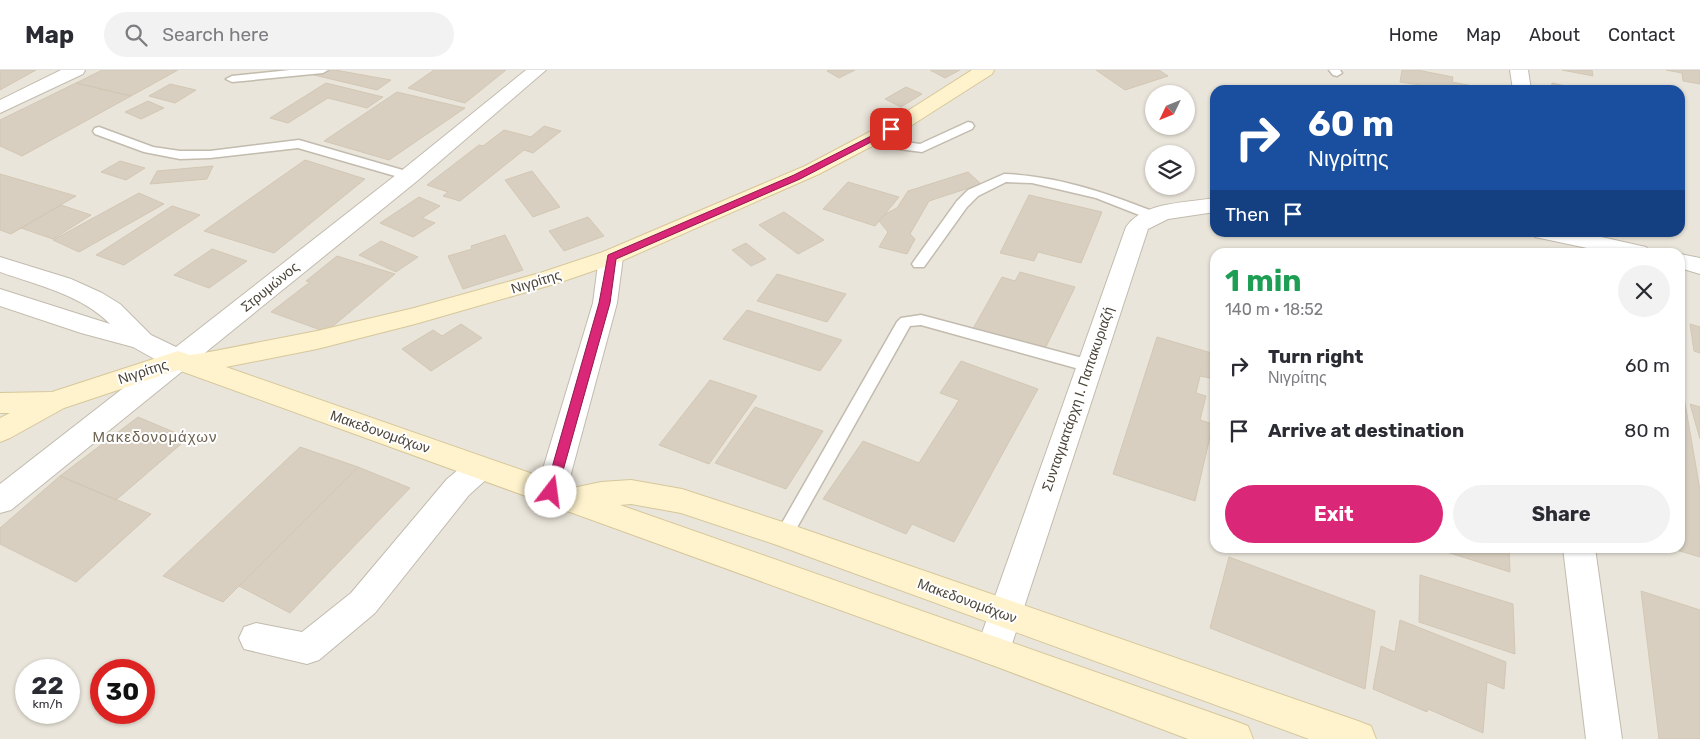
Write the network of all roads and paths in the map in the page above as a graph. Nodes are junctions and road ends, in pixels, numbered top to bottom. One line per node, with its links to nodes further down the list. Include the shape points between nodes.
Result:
1 (76, 70): 8 (street)
2 (323, 70): 6 (lane)
3 (537, 70): 12 (street, Στρυμώνος)
4 (985, 70): 11 (street, Νιγρίτης)
5 (1520, 70): 7 (street)
6 (232, 79)
7 (1522, 85)
8 (0, 107)
9 (968, 126): 11 (lane, via 922,148)
10 (99, 131): 12 (lane, via 162,153 176,154 299,144)
11 (868, 141): 17 (street, Νιγρίτης, via 750,199)
12 (409, 176): 24 (street, Στρυμώνος)
13 (1210, 206): 14 (street)
14 (1152, 216): 20 (lane, via 1100,195 1032,179 1004,178 973,194 962,204); 25 (street, Συνταγματάρχη Ι. Παπακυριαζή, via 1137,227)
15 (1567, 237): 16 (street)
16 (1619, 248)
17 (611, 257): 24 (street, Νιγρίτης, via 540,281 415,316 317,340); 30 (street)
18 (1685, 262): 21 (street)
19 (0, 264): 23 (street, Μακεδονομάχων, via 93,299 111,310)
20 (919, 264)
21 (1700, 266)
22 (0, 297): 23 (street)
23 (142, 341): 24 (street, Μακεδονομάχων)
24 (183, 362): 26 (street, Νιγρίτης); 29 (street, Μακεδονομάχων); 31 (street, Στρυμώνος)
25 (1090, 366): 32 (lane, via 921,320 906,322); 34 (street, Συνταγματάρχη Ι. Παπακυριαζή)
26 (54, 400): 27 (street, Νιγρίτης); 28 (street, Νιγρίτης)
27 (0, 403)
28 (0, 431)
29 (480, 468): 30 (street, Μακεδονομάχων); 35 (street, via 458,487 363,603 307,649)
30 (562, 496): 32 (street, Μακεδονομάχων, via 616,492 661,496); 36 (street, Μακεδονομάχων)
31 (0, 501)
32 (784, 535): 34 (street, Μακεδονομάχων)
33 (1580, 553): 39 (street)
34 (1005, 614): 36 (street, Συνταγματάρχη Ι. Παπακυριαζή); 38 (street, Μακεδονομάχων)
35 (256, 638)
36 (993, 650): 37 (street, Μακεδονομάχων)
37 (1235, 739)
38 (1358, 739)
39 (1604, 739)

